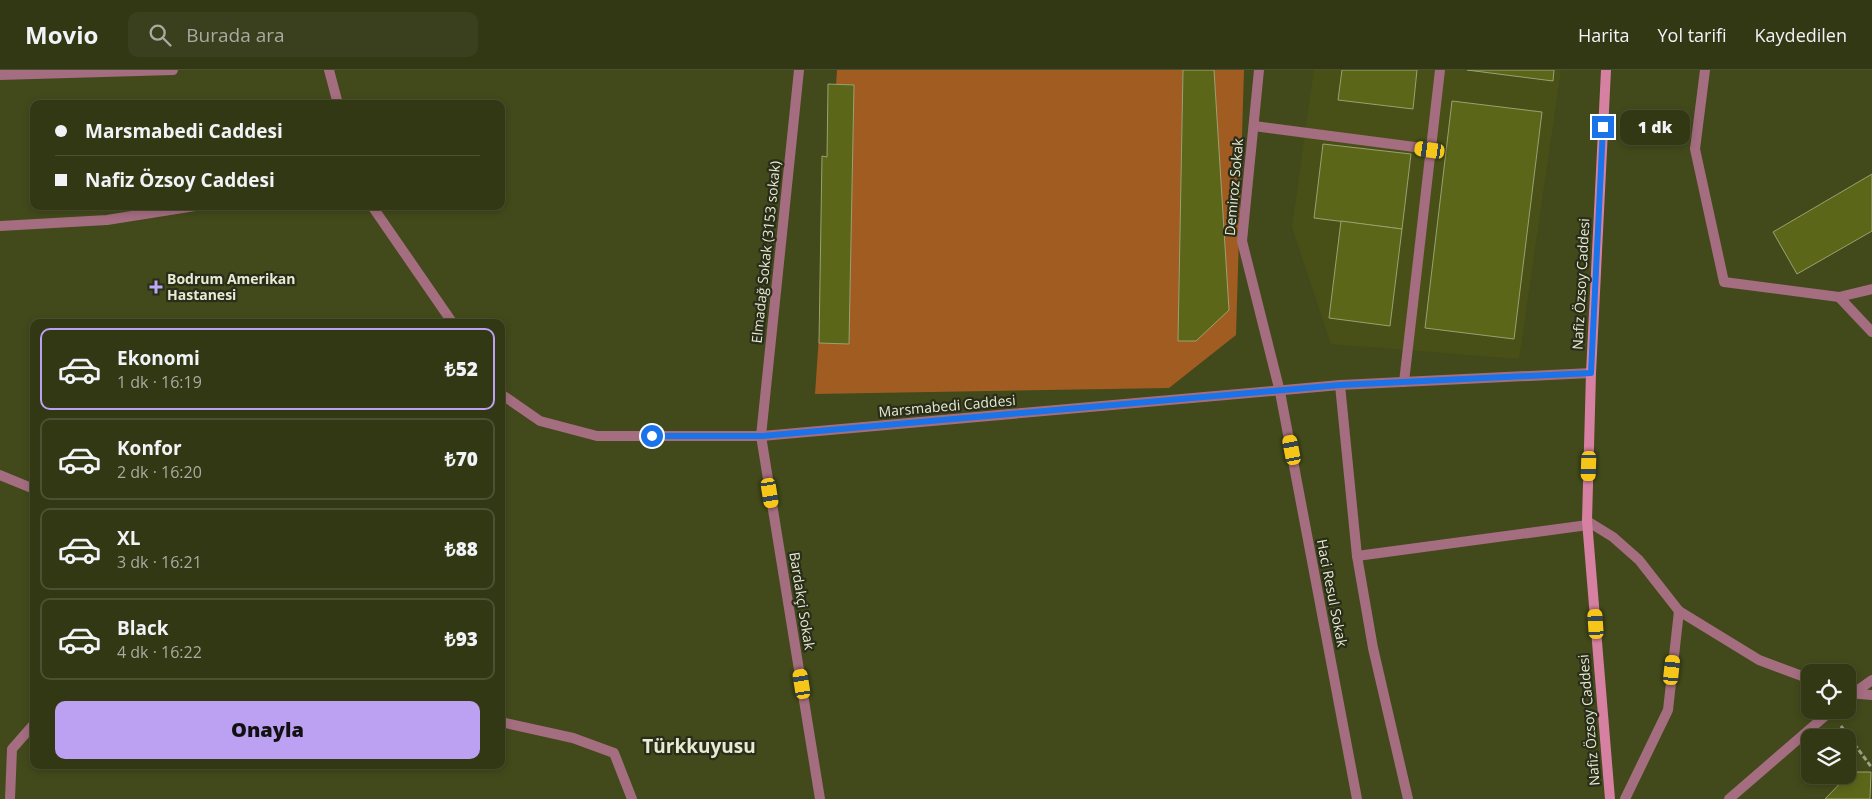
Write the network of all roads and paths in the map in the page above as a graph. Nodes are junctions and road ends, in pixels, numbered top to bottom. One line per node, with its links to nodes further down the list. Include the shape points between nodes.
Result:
1 (173, 70): 8 (street)
2 (329, 70): 9 (street)
3 (799, 70): 24 (street, Elmadağ Sokak (3153 sokak))
4 (1260, 70): 10 (street, Demiroz Sokak)
5 (1440, 70): 11 (street)
6 (1606, 70): 19 (main road, Nafiz Özsoy Caddesi)
7 (1705, 70): 16 (street, via 1695,149 1724,282)
8 (0, 75)
9 (337, 100)
10 (1254, 126): 11 (street); 22 (street, Demiroz Sokak, via 1242,241)
11 (1430, 150): 20 (street)
12 (170, 210): 14 (street, via 107,220)
13 (375, 210): 17 (street)
14 (0, 226)
15 (1872, 289): 16 (street)
16 (1839, 297): 18 (street)
17 (450, 319)
18 (1872, 332)
19 (1591, 373): 20 (street, Marsmabedi Caddesi); 27 (main road, Nafiz Özsoy Caddesi)
20 (1404, 382): 21 (street, Marsmabedi Caddesi)
21 (1340, 385): 22 (street, Marsmabedi Caddesi); 28 (street)
22 (1280, 392): 24 (street, Marsmabedi Caddesi); 43 (street, Haci Resul Sokak)
23 (505, 397): 24 (street, Marsmabedi Caddesi, via 540,421 597,436)
24 (761, 436): 42 (street, Bardakçi Sokak)
25 (0, 475): 26 (street)
26 (30, 487)
27 (1588, 523): 28 (street); 29 (street, via 1613,537 1639,560); 45 (main road, Nafiz Özsoy Caddesi)
28 (1357, 556): 44 (street, via 1373,648)
29 (1679, 611): 30 (street, via 1759,660); 46 (street, via 1668,710)
30 (1801, 676)
31 (1872, 680): 32 (street)
32 (1856, 690)
33 (1856, 695): 34 (street)
34 (1872, 695)
35 (1821, 719): 47 (street)
36 (1837, 719): 39 (path)
37 (505, 723): 41 (street, via 573,738 614,753)
38 (30, 729): 40 (street, via 12,749)
39 (1872, 768)
40 (10, 799)
41 (632, 799)
42 (820, 799)
43 (1357, 799)
44 (1408, 799)
45 (1610, 799)
46 (1625, 799)
47 (1729, 799)

